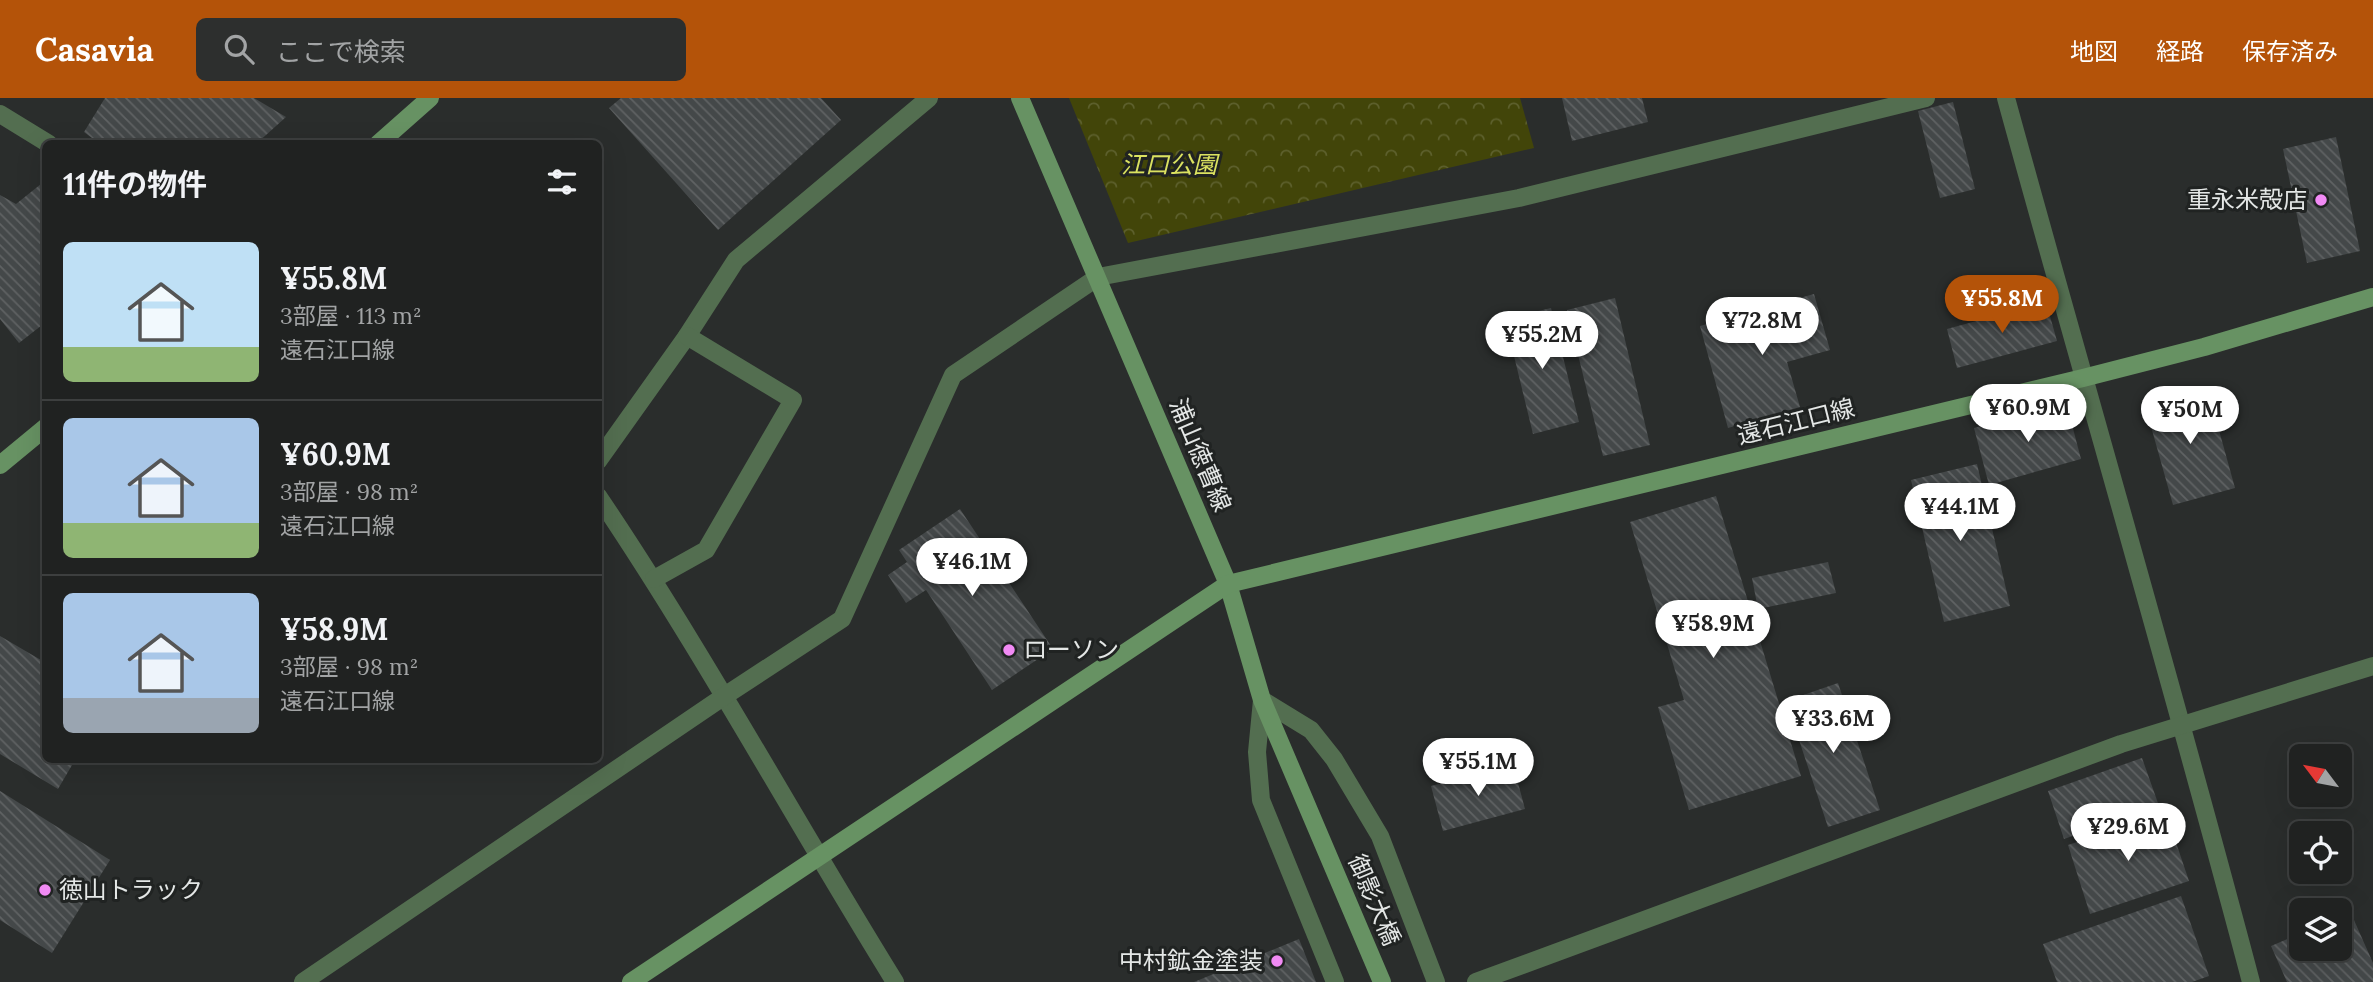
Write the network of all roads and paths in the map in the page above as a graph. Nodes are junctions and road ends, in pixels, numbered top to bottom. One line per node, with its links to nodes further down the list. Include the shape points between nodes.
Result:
1 (430, 98): 8 (street)
2 (929, 98): 11 (street, via 736,260)
3 (1020, 98): 9 (street, 浦山徳曹線)
4 (1926, 98): 9 (street, via 1519,198)
5 (2006, 98): 12 (street)
6 (0, 114): 7 (street)
7 (42, 140)
8 (383, 140)
9 (1098, 277): 18 (street, 浦山徳曹線); 20 (street, via 953,375 842,619)
10 (2373, 297): 12 (street, 遠石江口線)
11 (687, 336): 14 (street); 17 (street, via 793,400 706,550)
12 (2083, 378): 18 (street, 遠石江口線); 22 (street)
13 (42, 430): 15 (street)
14 (602, 455)
15 (0, 465)
16 (602, 502): 17 (street)
17 (654, 579): 20 (street)
18 (1228, 584): 21 (street, 浦山徳曹線); 24 (street)
19 (2373, 666): 22 (street)
20 (723, 697): 24 (street); 25 (street)
21 (1262, 700): 23 (street, 浦山徳曹線); 28 (street, via 1257,752 1261,800); 30 (street, via 1311,730 1334,759 1380,836)
22 (2183, 726): 31 (street, via 2121,744); 32 (street)
23 (1321, 836): 29 (street, 御影大橋)
24 (818, 858): 26 (street); 27 (street)
25 (303, 982)
26 (631, 982)
27 (894, 982)
28 (1335, 982)
29 (1382, 982)
30 (1436, 982)
31 (1476, 982)
32 (2251, 982)

